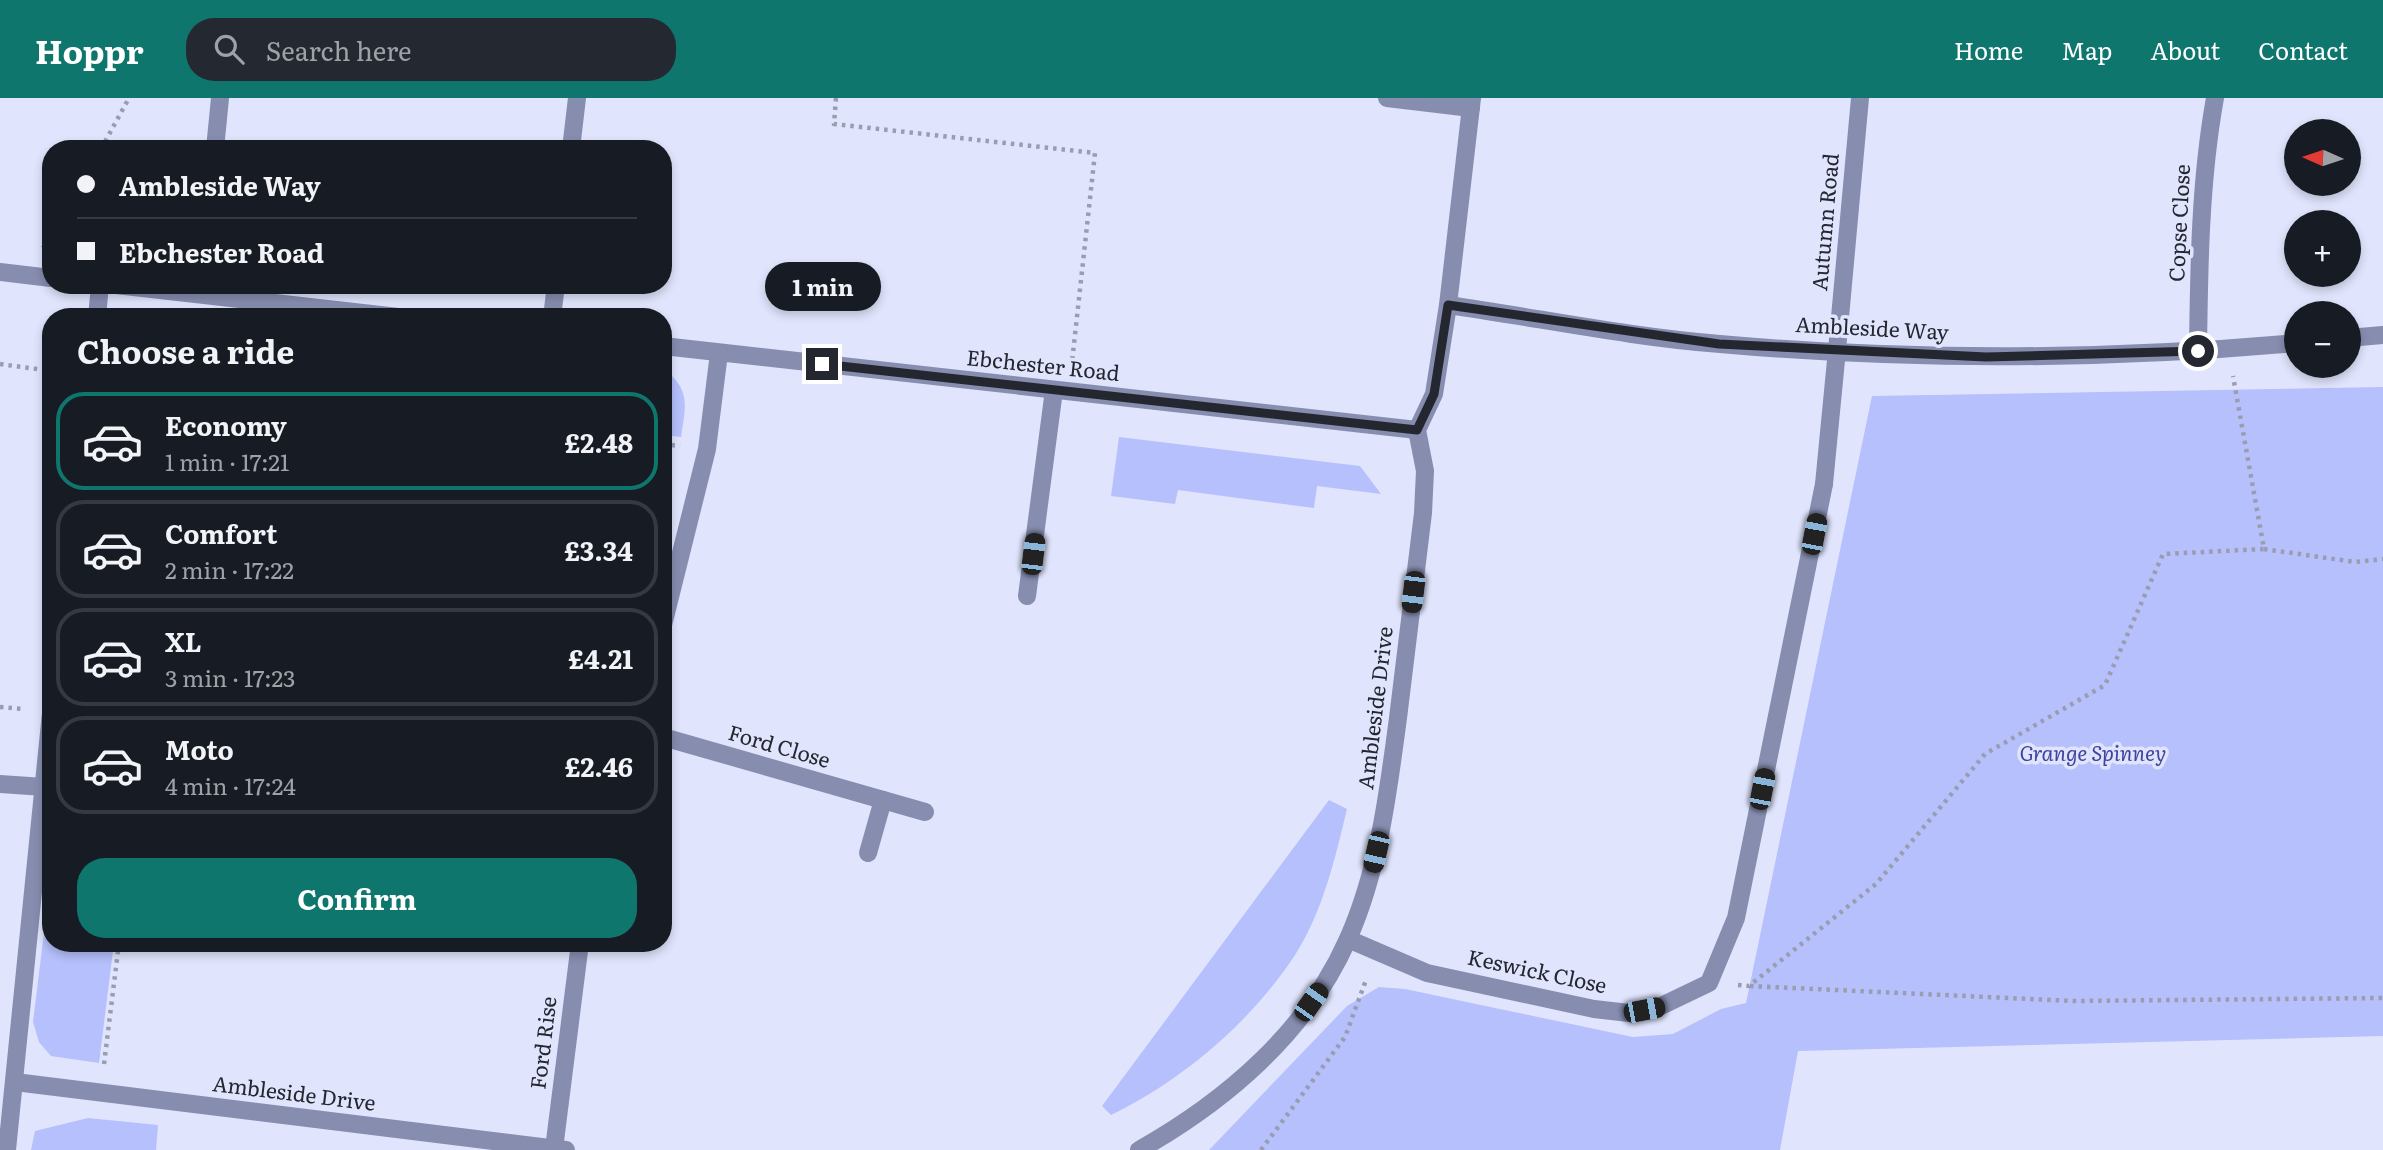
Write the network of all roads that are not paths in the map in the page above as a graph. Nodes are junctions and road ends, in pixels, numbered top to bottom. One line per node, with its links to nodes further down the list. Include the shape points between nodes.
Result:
1 (220, 98): 7 (street)
2 (577, 98): 8 (street)
3 (1387, 98): 6 (street)
4 (1860, 98): 18 (street, Autumn Road)
5 (2215, 98): 19 (street, Copse Close, via 2200,242)
6 (1471, 103): 12 (street)
7 (216, 140)
8 (572, 140)
9 (0, 272): 10 (street)
10 (42, 277)
11 (229, 294): 13 (street)
12 (1448, 305): 18 (street, Ambleside Way, via 1719,344); 22 (street, via 1434,394)
13 (332, 308)
14 (2383, 335): 15 (street)
15 (2361, 337)
16 (2284, 344): 19 (street, Ambleside Way)
17 (672, 347): 20 (street, Ebchester Road)
18 (1837, 350): 19 (street, Ambleside Way, via 1986,357); 34 (street, Autumn Road, via 1824,484 1736,918)
19 (2198, 351)
20 (719, 353): 21 (street, Ebchester Road); 23 (street, via 704,460)
21 (1062, 391): 22 (street, Ebchester Road); 24 (street)
22 (1417, 430): 32 (street, Ambleside Drive, via 1425,471 1423,513 1387,806 1371,875)
23 (672, 589)
24 (1027, 596)
25 (672, 740): 28 (street, Ford Close)
26 (0, 784): 27 (street)
27 (42, 787)
28 (883, 800): 30 (street, Ford Close); 31 (street)
29 (42, 807): 35 (street)
30 (925, 811)
31 (868, 853)
32 (1348, 939): 34 (street, Keswick Close, via 1427,973 1617,1012 1659,1007); 38 (street, Ambleside Drive, via 1296,1023 1263,1058 1210,1105)
33 (579, 952): 36 (street, Ford Rise)
34 (1709, 983)
35 (15, 1082): 36 (street, Ambleside Drive); 37 (street)
36 (560, 1149)
37 (7, 1150)
38 (1139, 1150)

